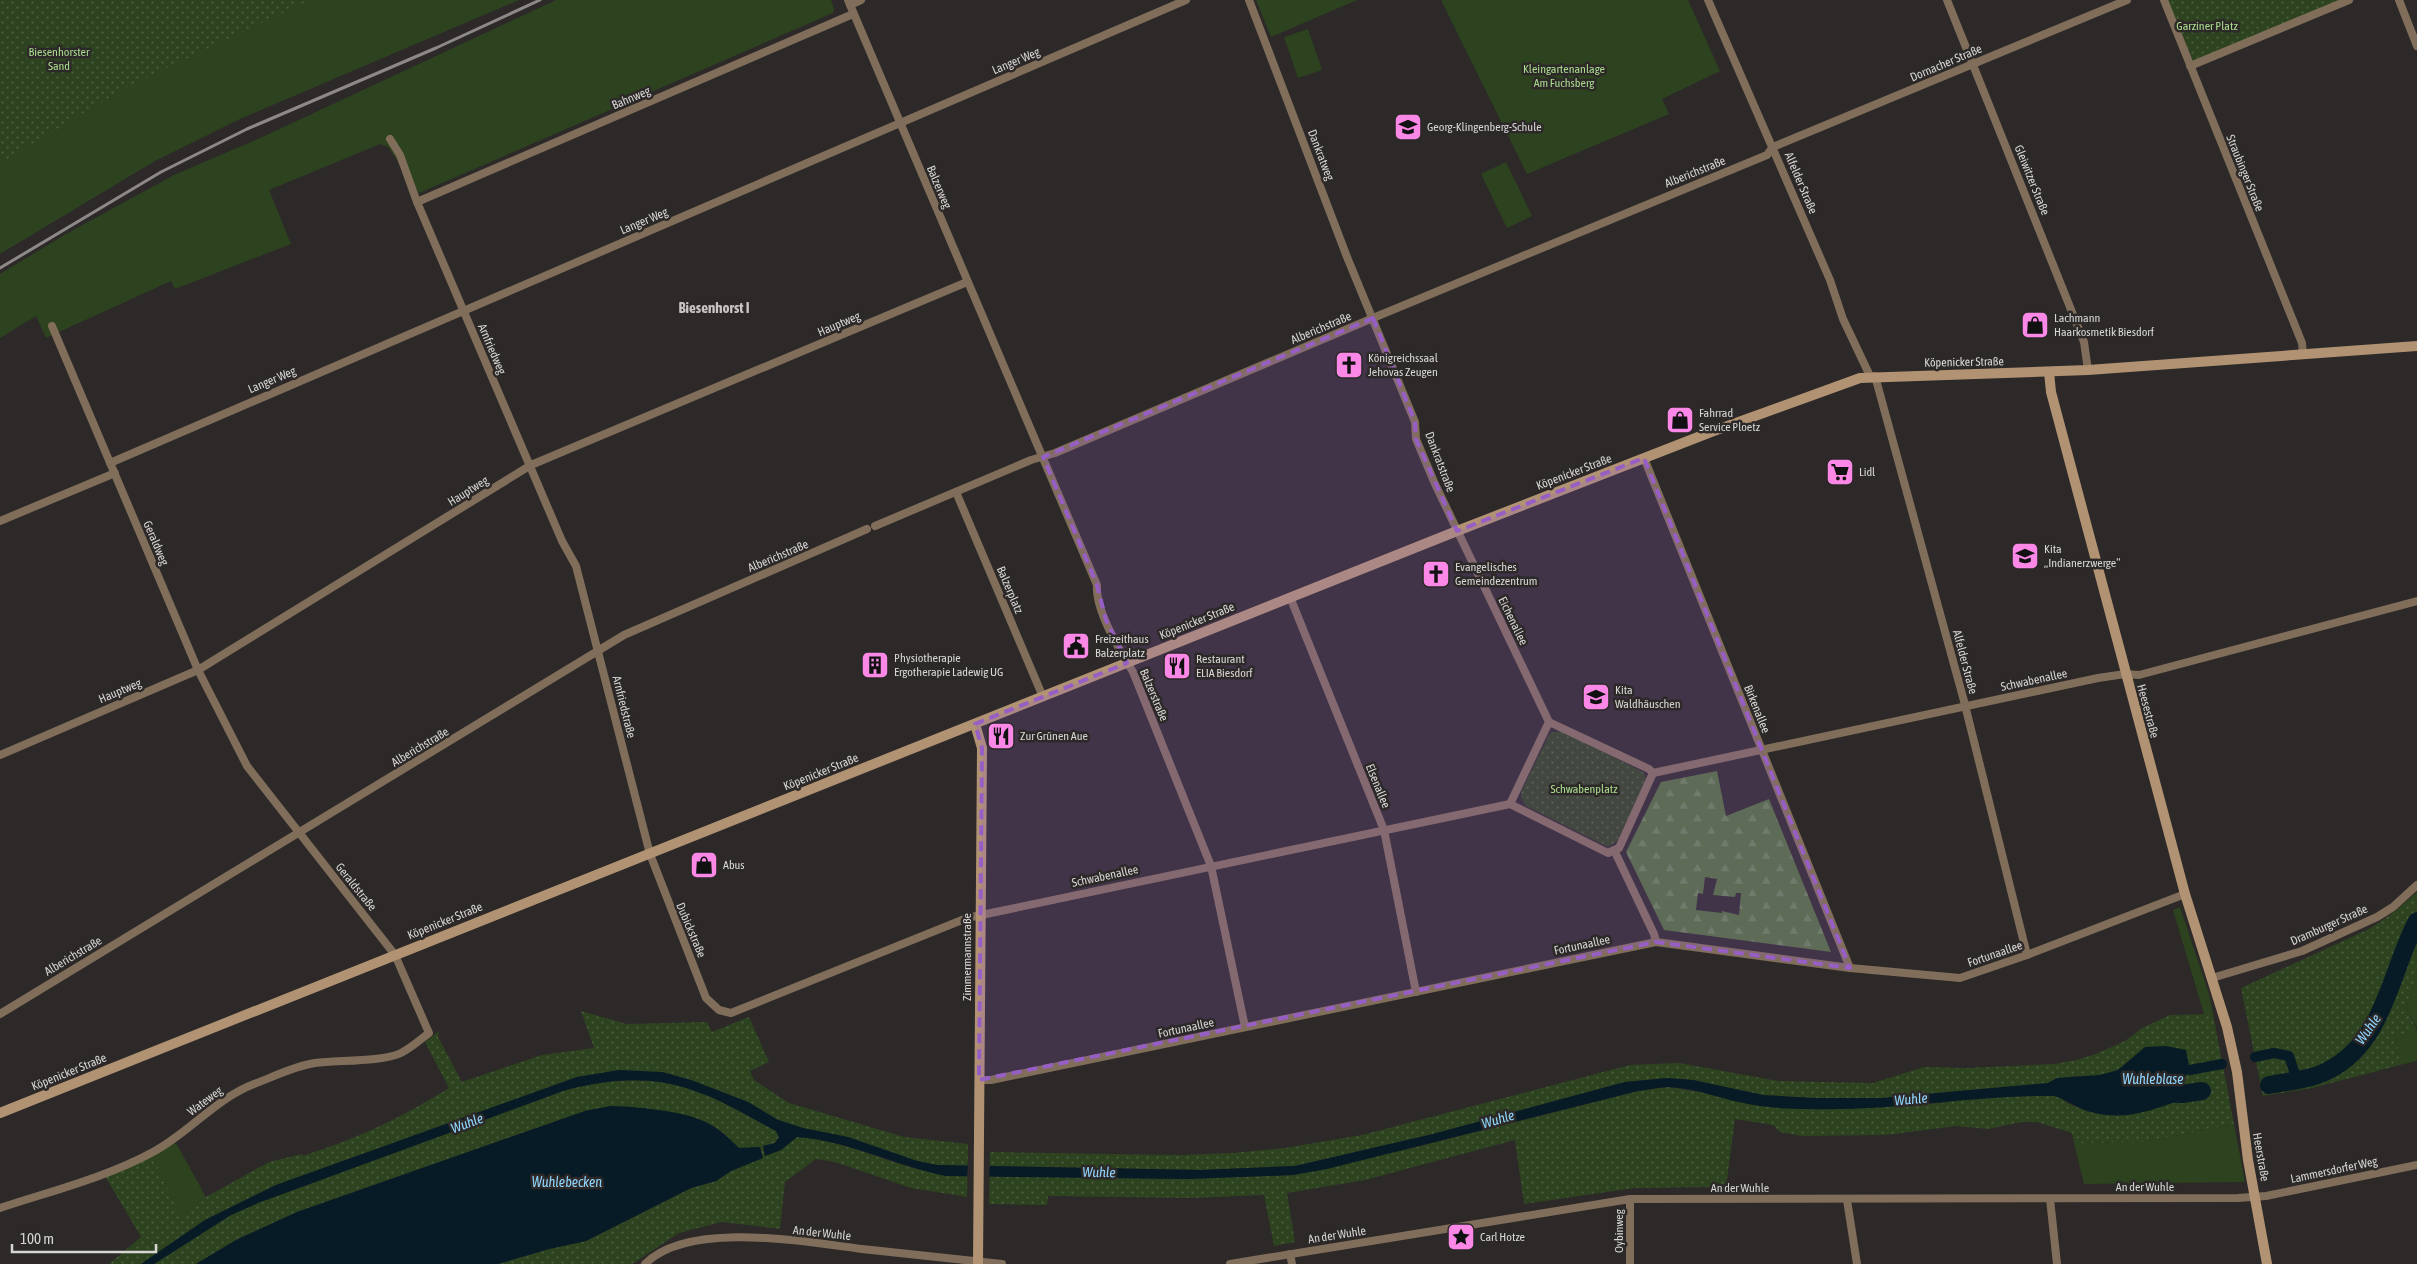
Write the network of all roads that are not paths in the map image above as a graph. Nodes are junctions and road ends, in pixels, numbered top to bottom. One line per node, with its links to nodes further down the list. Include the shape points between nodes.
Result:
1 (861, 0): 10 (street)
2 (1186, 0): 15 (street, Langer Weg)
3 (1249, 0): 21 (street, Dankratweg)
4 (1708, 0): 17 (street, Alfelder Straße)
5 (1947, 0): 13 (street, Gleiwitzer Straße)
6 (2127, 0): 13 (street, Dornacher Straße)
7 (2164, 0): 14 (street, Straubinger Straße)
8 (2349, 0): 14 (street)
9 (2399, 0): 12 (street)
10 (849, 2): 11 (street, Balzerweg)
11 (854, 14): 15 (street, Balzerweg); 18 (street, Bahnweg)
12 (2417, 46)
13 (1972, 64): 17 (street, Dornacher Straße); 25 (street, Gleiwitzer Straße, via 2084,342)
14 (2190, 66): 24 (street, Straubinger Straße)
15 (900, 123): 19 (street, Balzerweg); 20 (street, Langer Weg)
16 (390, 139): 18 (street, Arnfriedweg, via 400,155)
17 (1773, 147): 21 (street, Alberichstraße, via 1767,155); 27 (street, Alfelder Straße, via 1830,280 1843,319)
18 (417, 202): 20 (street, Arnfriedweg)
19 (967, 282): 28 (street, Balzerweg); 32 (street, Hauptweg)
20 (464, 310): 31 (street, Langer Weg); 32 (street, Arnfriedweg)
21 (1373, 318): 29 (street, Alberichstraße); 36 (street, Dankratstraße, via 1415,422 1416,439)
22 (52, 326): 31 (street, Geraldweg)
23 (2417, 346): 24 (main road, Köpenicker Straße)
24 (2304, 354): 25 (main road, Köpenicker Straße)
25 (2088, 370): 26 (main road, Köpenicker Straße)
26 (2049, 372): 27 (main road, Köpenicker Straße); 43 (main road, Heesestraße, via 2052,396)
27 (1872, 376): 30 (main road, Köpenicker Straße); 45 (street, Alfelder Straße, via 1911,503)
28 (1011, 382): 29 (street, Balzerstraße)
29 (1043, 457): 34 (street, Alberichstraße); 41 (street, Balzerstraße, via 1096,585 1106,620)
30 (1644, 458): 36 (main road, Köpenicker Straße); 48 (street, Birkenallee)
31 (110, 463): 33 (street, Geraldweg)
32 (531, 465): 37 (street, Arnfriedweg, via 562,541); 42 (street, Hauptweg)
33 (115, 473): 35 (street); 42 (street, Geraldweg)
34 (956, 492): 40 (street, Alberichstraße, via 634,630); 44 (street, Balzerplatz)
35 (0, 521)
36 (1456, 530): 38 (main road, Köpenicker Straße); 46 (street, Eichenallee)
37 (576, 566): 40 (street, Arnfriedstraße)
38 (1290, 597): 41 (main road, Köpenicker Straße); 53 (street, Elsenallee)
39 (2417, 601): 43 (street, Schwabenallee, via 2139,675)
40 (598, 652): 54 (street, Alberichstraße); 56 (street, Arnfriedstraße)
41 (1127, 663): 44 (main road, Köpenicker Straße); 57 (street, Balzerstraße)
42 (198, 670): 49 (street, Hauptweg); 50 (street, Geraldweg)
43 (2125, 674): 45 (street, Schwabenallee); 59 (main road, Heesestraße)
44 (1043, 697): 47 (main road, Köpenicker Straße)
45 (1964, 706): 48 (street, Schwabenallee); 63 (street, Alfelder Straße)
46 (1549, 722): 51 (street); 52 (street)
47 (975, 724): 56 (main road, Köpenicker Straße); 60 (main road, Zimmermannstraße, via 982,748)
48 (1761, 749): 51 (street, Schwabenallee); 64 (street, Birkenallee)
49 (0, 755)
50 (247, 766): 54 (street, Geraldstraße)
51 (1653, 773): 55 (street, via 1619,848)
52 (1510, 804): 53 (street, Schwabenallee); 55 (street, via 1608,853)
53 (1384, 830): 57 (street, Schwabenallee); 66 (street, Elsenallee)
54 (298, 834): 62 (street, Geraldstraße); 68 (street, Alberichstraße)
55 (1614, 852): 61 (street)
56 (650, 854): 62 (main road, Köpenicker Straße); 67 (street, Dubickstraße, via 706,998)
57 (1211, 866): 60 (street, Schwabenallee); 69 (street, Balzerstraße)
58 (2417, 885): 65 (street, Dramburger Straße, via 2377,917 2302,951)
59 (2185, 894): 63 (street, Fortunaallee); 65 (main road, Heesestraße)
60 (980, 915): 67 (street, Schwabenallee, via 731,1013); 72 (main road, Zimmermannstraße)
61 (1656, 942): 64 (street, Fortunaallee); 66 (street, Fortunaallee)
62 (395, 955): 70 (street, Geraldstraße); 73 (main road, Köpenicker Straße)
63 (2028, 955): 64 (street, Fortunaallee, via 1960,978)
64 (1850, 968)
65 (2212, 978): 71 (main road, Heesestraße)
66 (1416, 992): 69 (street, Fortunaallee)
67 (719, 1010)
68 (0, 1014)
69 (1244, 1027): 72 (street, Fortunaallee)
70 (429, 1033): 79 (street, Wateweg, via 400,1054 314,1063 251,1085 219,1102 153,1152 28,1201)
71 (2233, 1054): 75 (main road, Heerstraße)
72 (979, 1080): 81 (main road, Zimmermannstraße)
73 (0, 1113)
74 (2417, 1165): 75 (street, Lammersdorfer Weg)
75 (2255, 1196): 77 (street, An der Wuhle); 89 (main road, Heerstraße)
76 (1630, 1199): 78 (street, An der Wuhle); 80 (street, An der Wuhle); 86 (street, Oybinweg)
77 (2050, 1199): 78 (street, An der Wuhle); 88 (street)
78 (1847, 1200): 87 (street)
79 (0, 1208)
80 (1290, 1254): 84 (street, An der Wuhle); 85 (street)
81 (978, 1263): 82 (street, An der Wuhle, via 740,1237 693,1242 663,1251); 83 (street, An der Wuhle)
82 (646, 1264)
83 (1002, 1264)
84 (1230, 1264)
85 (1292, 1264)
86 (1630, 1264)
87 (1857, 1264)
88 (2057, 1264)
89 (2268, 1264)

